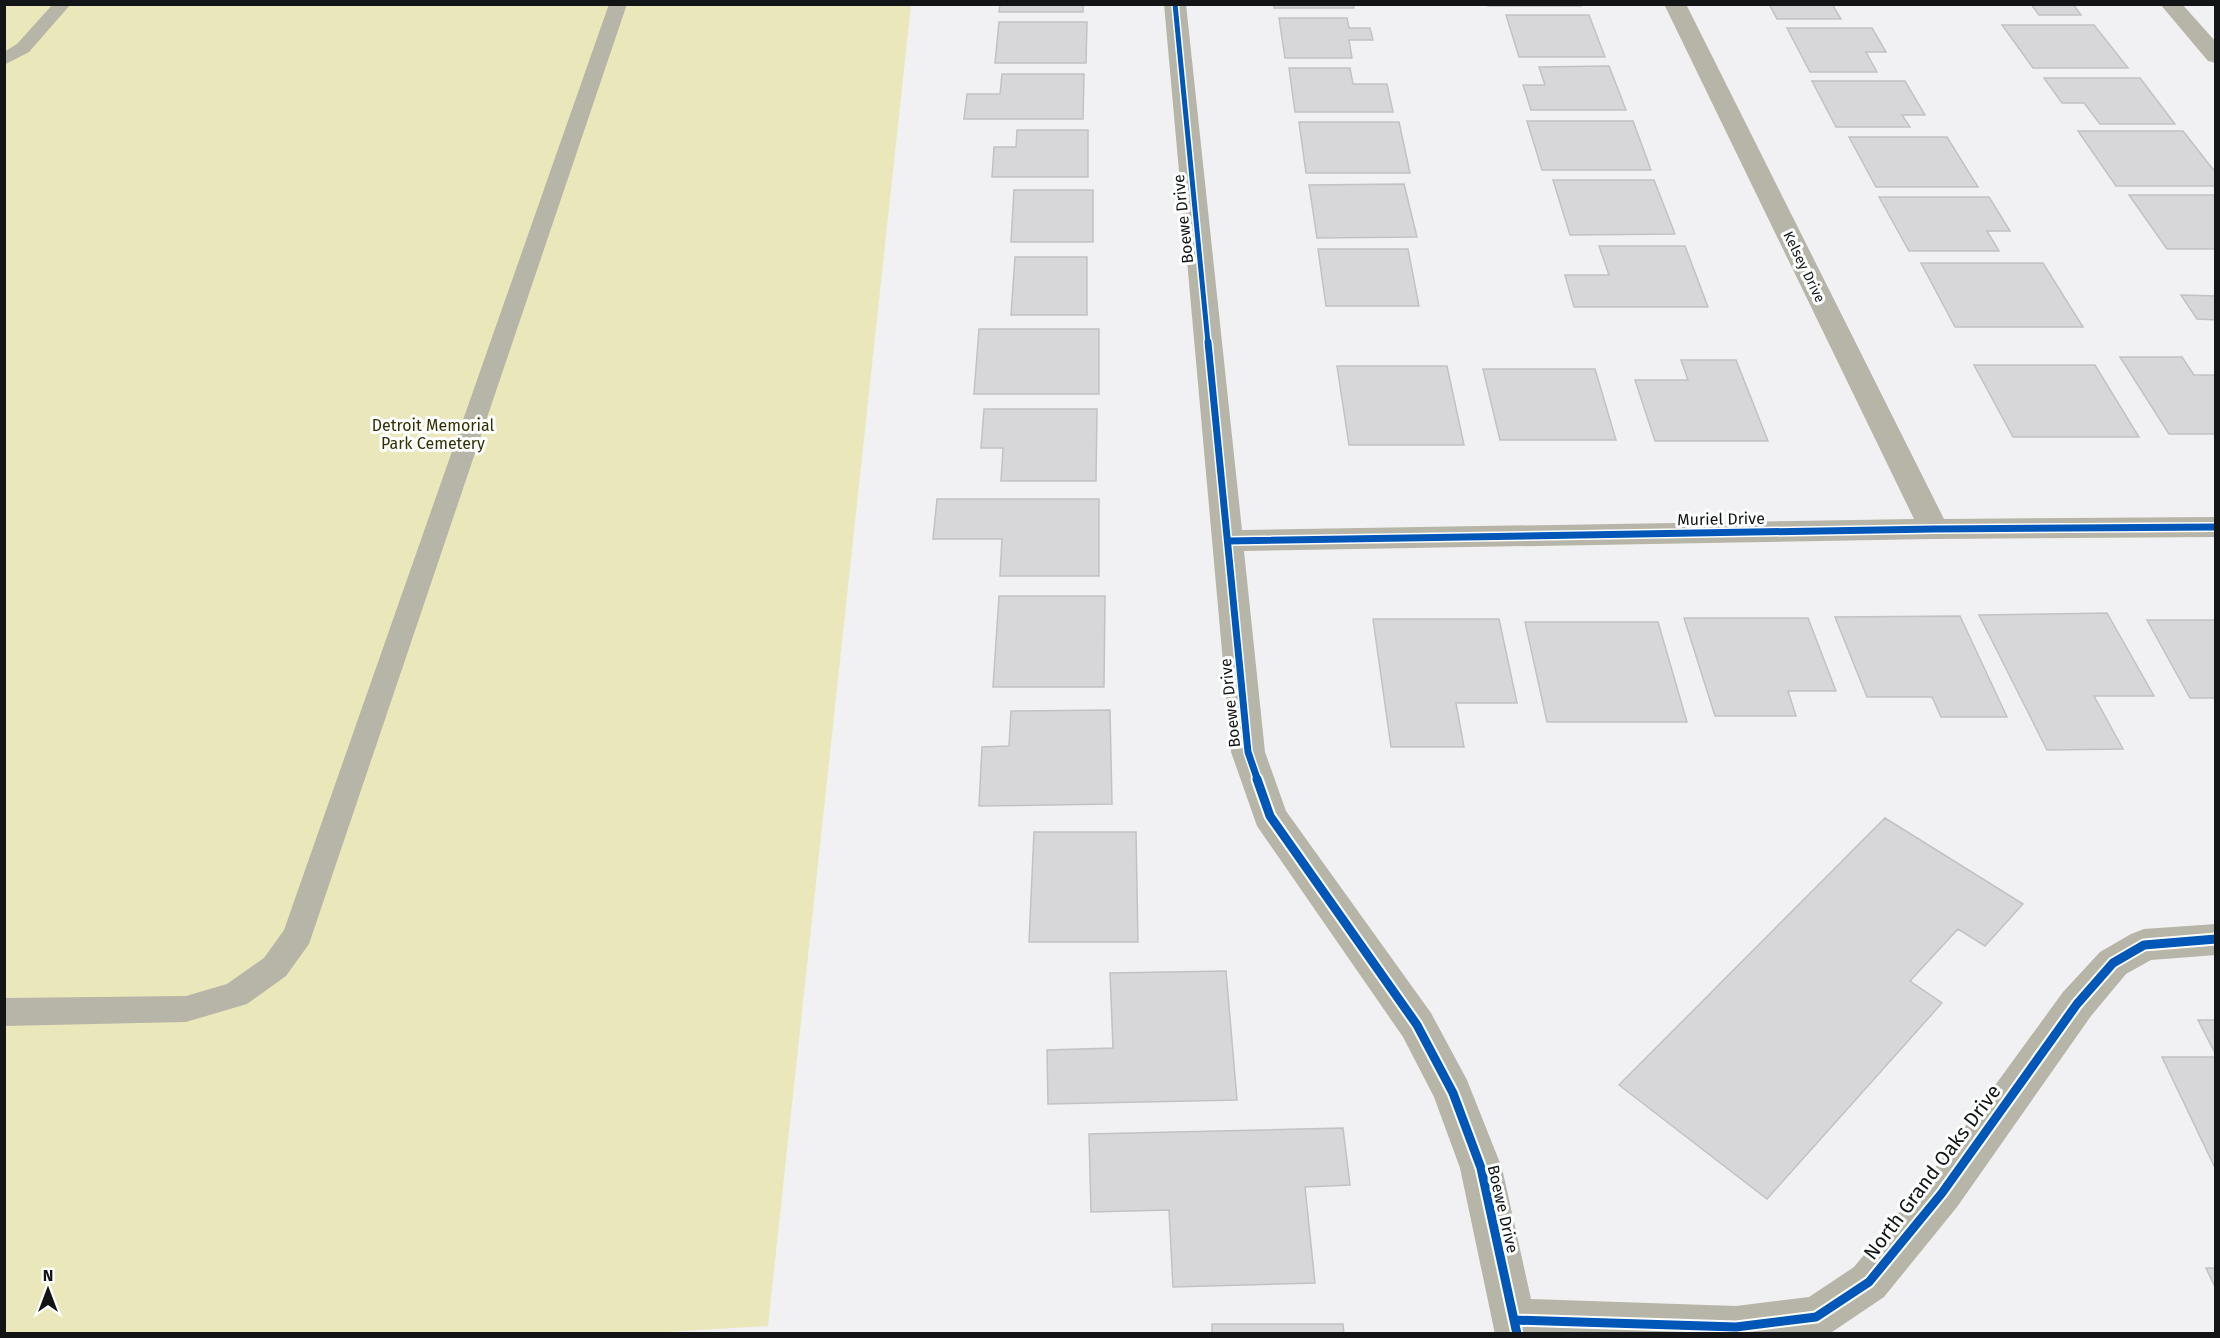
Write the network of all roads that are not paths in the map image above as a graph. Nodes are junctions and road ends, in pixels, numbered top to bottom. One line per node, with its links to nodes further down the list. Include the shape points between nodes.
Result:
1 (63, 4): 7 (lane, via 23,48)
2 (618, 4): 12 (lane, via 298,935 275,967 236,994 186,1009)
3 (1175, 4): 10 (street, Boewe Drive)
4 (1675, 4): 9 (street, Kelsey Drive)
5 (2170, 4): 6 (street)
6 (2216, 56)
7 (4, 60)
8 (2216, 527): 9 (street, Muriel Drive)
9 (1934, 529): 10 (street, Muriel Drive)
10 (1228, 541): 14 (street, Boewe Drive, via 1248,752 1270,816 1417,1025 1453,1093 1481,1168)
11 (2216, 939): 13 (street, North Grand Oaks Drive, via 2144,945 2113,963 2077,1004 1942,1193 1869,1282)
12 (4, 1012)
13 (1819, 1325): 14 (street, North Grand Oaks Drive)
14 (1516, 1327)

